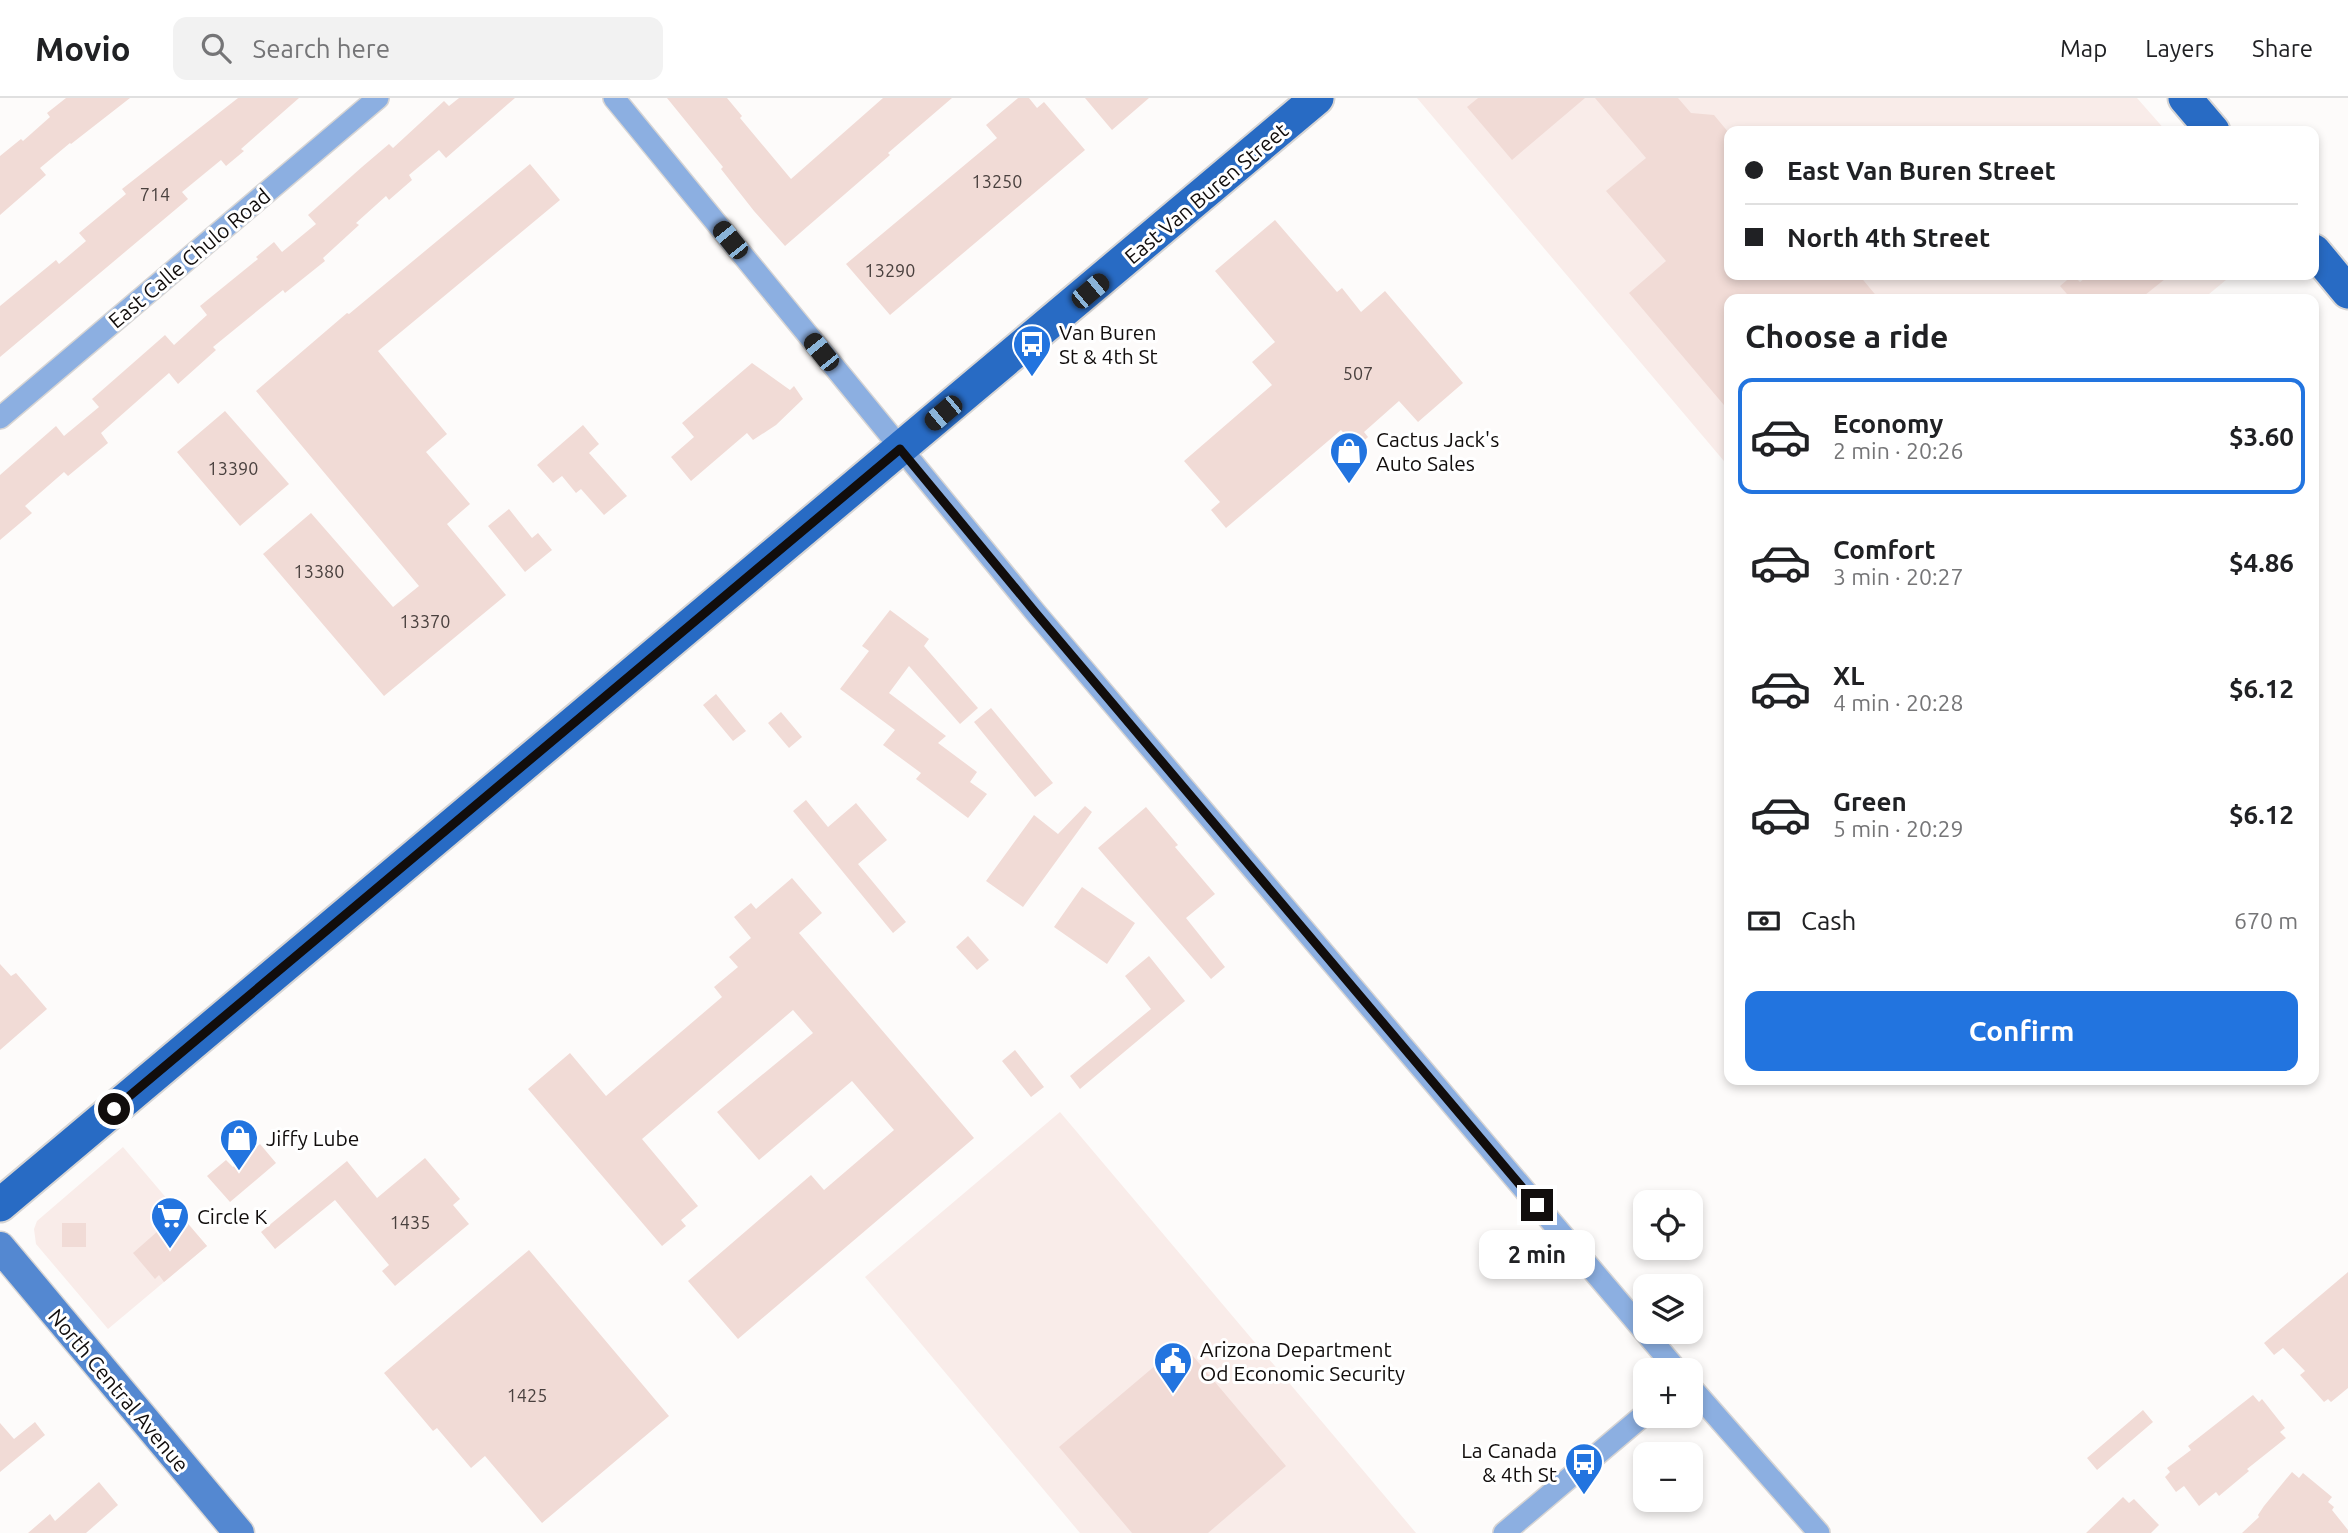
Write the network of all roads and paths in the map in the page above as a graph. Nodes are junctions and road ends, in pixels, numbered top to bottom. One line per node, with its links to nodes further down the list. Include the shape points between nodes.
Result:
1 (378, 98): 8 (street, East Calle Chulo Road)
2 (614, 98): 9 (street)
3 (1317, 98): 9 (main road, East Van Buren Street)
4 (2185, 98): 5 (main road)
5 (2209, 126)
6 (2319, 257): 7 (main road)
7 (2348, 292)
8 (0, 418)
9 (900, 449): 10 (main road, East Van Buren Street); 12 (street)
10 (0, 1205)
11 (0, 1247): 15 (street, North Central Avenue)
12 (1667, 1358)
13 (1703, 1401): 17 (street)
14 (1633, 1424): 16 (street)
15 (239, 1533)
16 (1504, 1533)
17 (1819, 1533)

